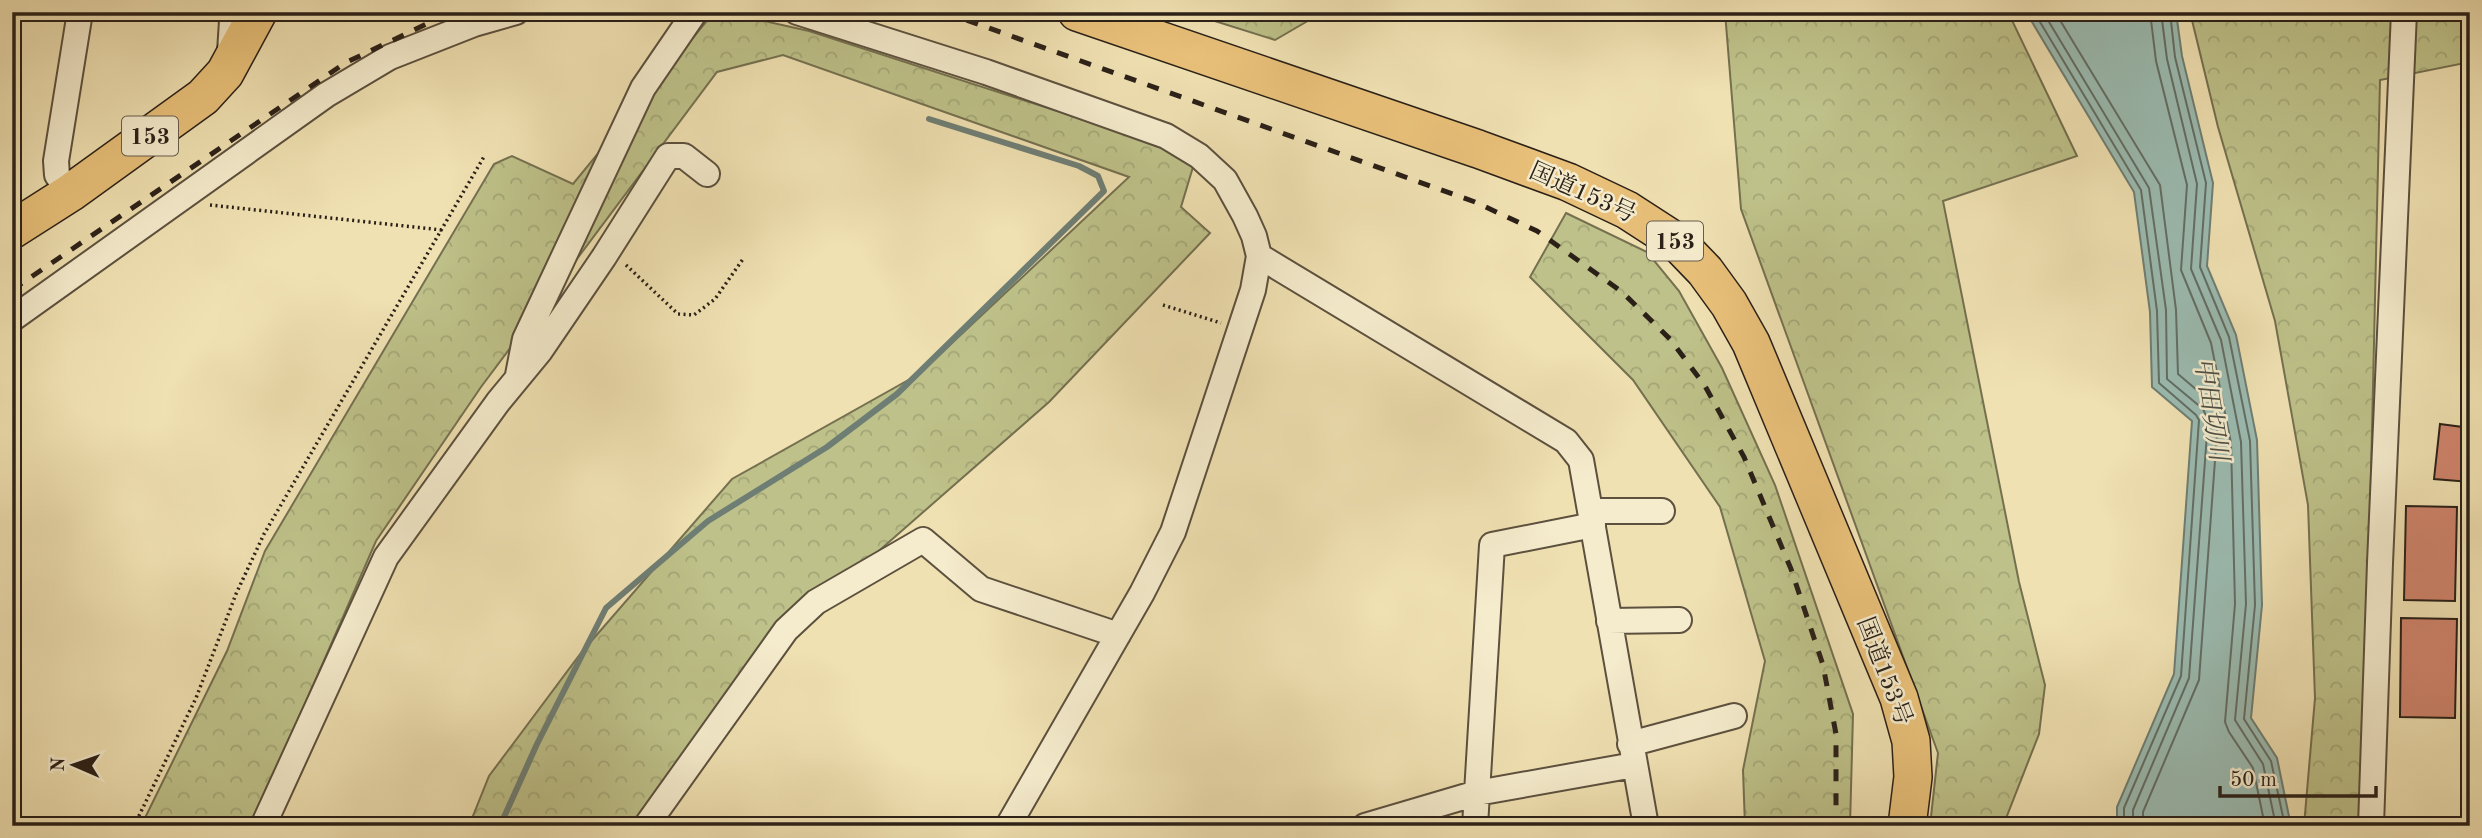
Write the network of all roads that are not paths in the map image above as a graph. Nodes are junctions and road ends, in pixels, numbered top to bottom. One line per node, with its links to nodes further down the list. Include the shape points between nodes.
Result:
1 (80, 12): 11 (street, via 56,161 57,176)
2 (229, 12): 9 (street, via 232,44)
3 (258, 12): 9 (highway, 153)
4 (516, 12): 14 (street, via 390,57 326,95)
5 (695, 12): 15 (street, via 643,89 526,339)
6 (797, 12): 13 (street, via 1166,135 1199,156 1224,180 1254,236)
7 (1077, 12): 30 (highway, 国道153号 / 153, via 1569,182 1627,210 1678,243 1730,303 1751,343 1899,698 1911,741 1913,777)
8 (2404, 12): 31 (street)
9 (225, 73): 11 (highway, 153, via 203,97)
10 (707, 174): 15 (street, via 684,156 668,156)
11 (70, 193): 12 (highway, 153)
12 (12, 230)
13 (1258, 256): 17 (street, via 1566,441 1581,460); 20 (street, via 1253,290 1174,532)
14 (12, 319)
15 (517, 379): 24 (street, via 386,557)
16 (1662, 511): 17 (street)
17 (1592, 518): 19 (street); 23 (street, via 1492,544)
18 (1679, 620): 19 (street)
19 (1609, 621): 22 (street)
20 (1118, 635): 25 (street, via 981,589 923,540 816,601 786,630); 26 (street)
21 (1734, 716): 22 (street)
22 (1632, 754): 23 (street); 29 (street)
23 (1477, 793): 27 (street); 28 (street)
24 (263, 826)
25 (646, 826)
26 (1008, 826)
27 (1365, 826)
28 (1475, 826)
29 (1646, 826)
30 (1907, 826)
31 (2371, 826)

